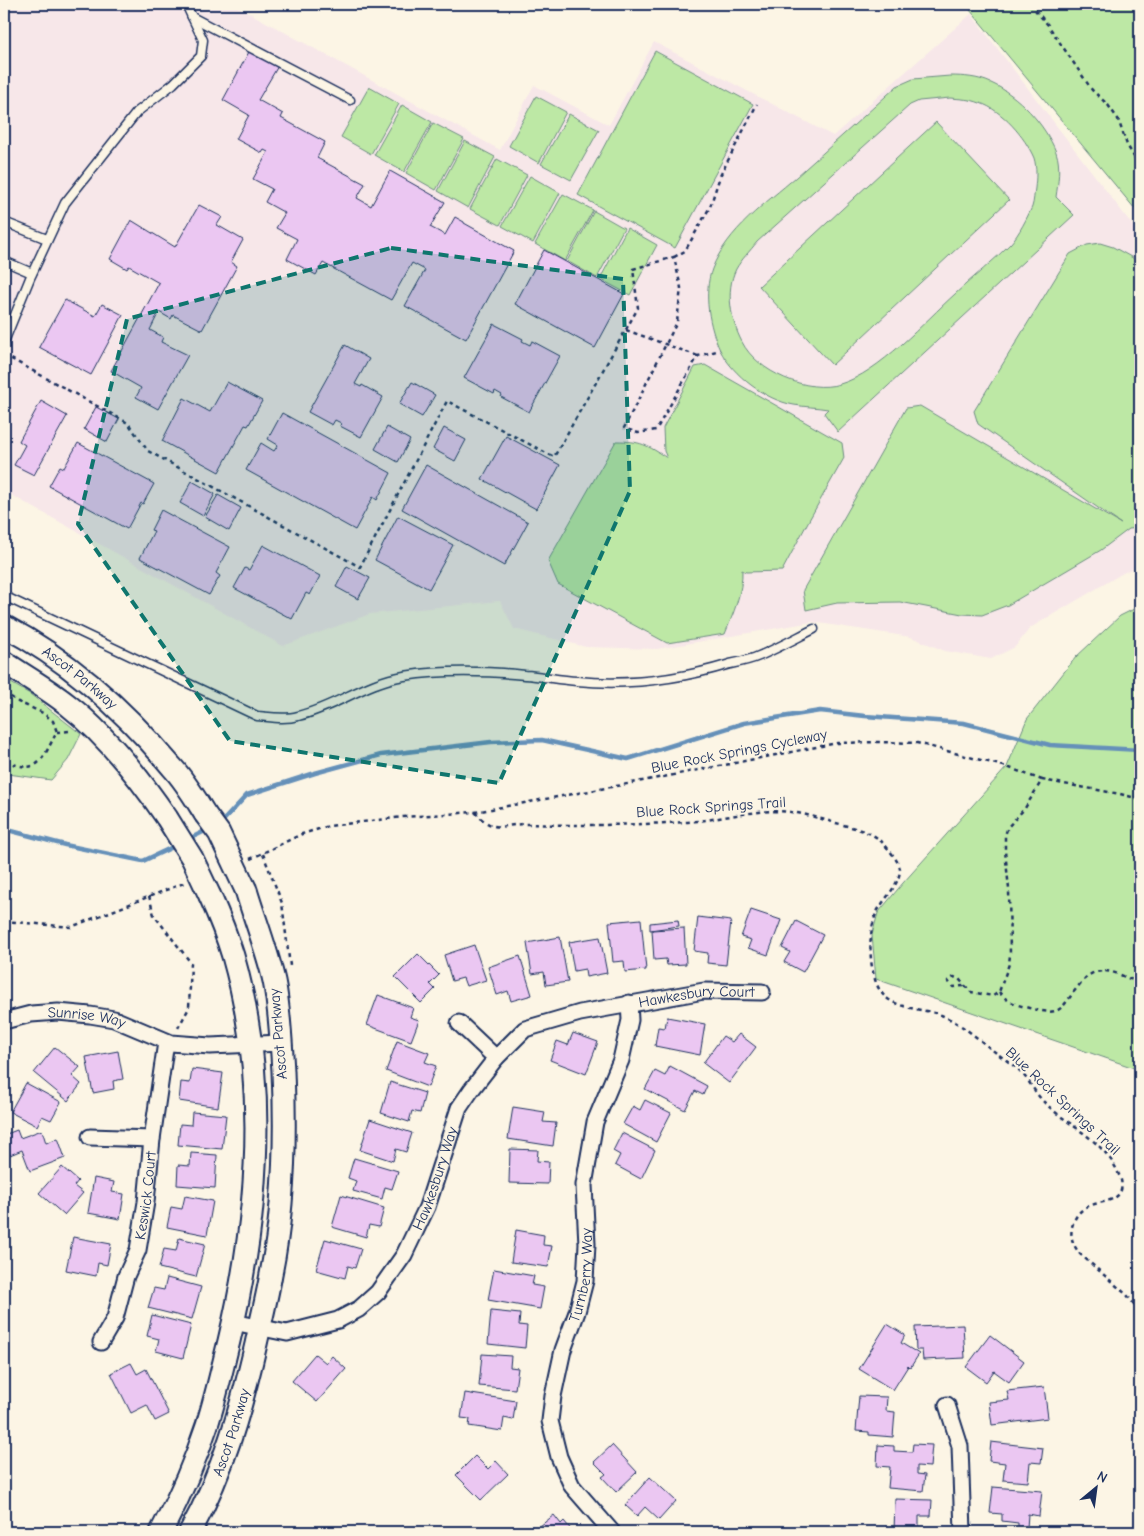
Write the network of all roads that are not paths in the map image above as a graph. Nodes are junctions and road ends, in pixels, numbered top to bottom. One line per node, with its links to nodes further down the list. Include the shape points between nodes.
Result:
1 (186, 4): 2 (lane)
2 (192, 17): 3 (lane); 5 (lane, via 203,40 201,56 173,84 137,112 66,203)
3 (350, 100)
4 (4, 222): 5 (lane)
5 (47, 239): 7 (lane)
6 (4, 261): 7 (lane)
7 (32, 273): 8 (lane)
8 (4, 342)
9 (4, 596): 11 (lane, via 257,716 281,718 313,712 372,684 426,673 454,671 525,675 578,682 671,678 758,656)
10 (4, 626): 18 (main road, Ascot Parkway, bridge, via 62,662 120,710 173,768 219,833 246,890 274,980)
11 (814, 629)
12 (4, 662): 19 (main road, Ascot Parkway, bridge, via 82,718 107,742 168,818 192,858 233,955)
13 (762, 992): 14 (street, Hawkesbury Court, via 704,991)
14 (630, 1003): 20 (street, Hawkesbury Way, via 525,1029); 29 (street, Turnberry Way, via 630,1020 621,1060 594,1122 584,1185 585,1281 563,1350 550,1421 559,1457 572,1486)
15 (4, 1021): 17 (street, Sunrise Way, via 58,1012 90,1015 114,1019)
16 (458, 1024): 20 (street)
17 (169, 1042): 19 (street, Sunrise Way, via 210,1046); 22 (street, Keswick Court)
18 (281, 1043): 19 (street, Sunrise Way); 24 (main road, Ascot Parkway, via 285,1123 282,1180 272,1273)
19 (251, 1044): 23 (main road, Ascot Parkway, via 257,1096 256,1142 246,1260)
20 (496, 1058): 24 (street, Hawkesbury Way, via 459,1108 427,1206 404,1255 378,1292 359,1309 338,1320 287,1333)
21 (90, 1137): 22 (street)
22 (152, 1139): 25 (street, Keswick Court, via 138,1250 126,1276 115,1318)
23 (233, 1322): 24 (street, Hawkesbury Way); 27 (main road, Ascot Parkway, via 208,1424)
24 (259, 1328): 28 (main road, Ascot Parkway, via 232,1436)
25 (101, 1342)
26 (947, 1405): 30 (street, via 960,1446)
27 (161, 1532)
28 (190, 1532)
29 (612, 1532)
30 (963, 1532)

